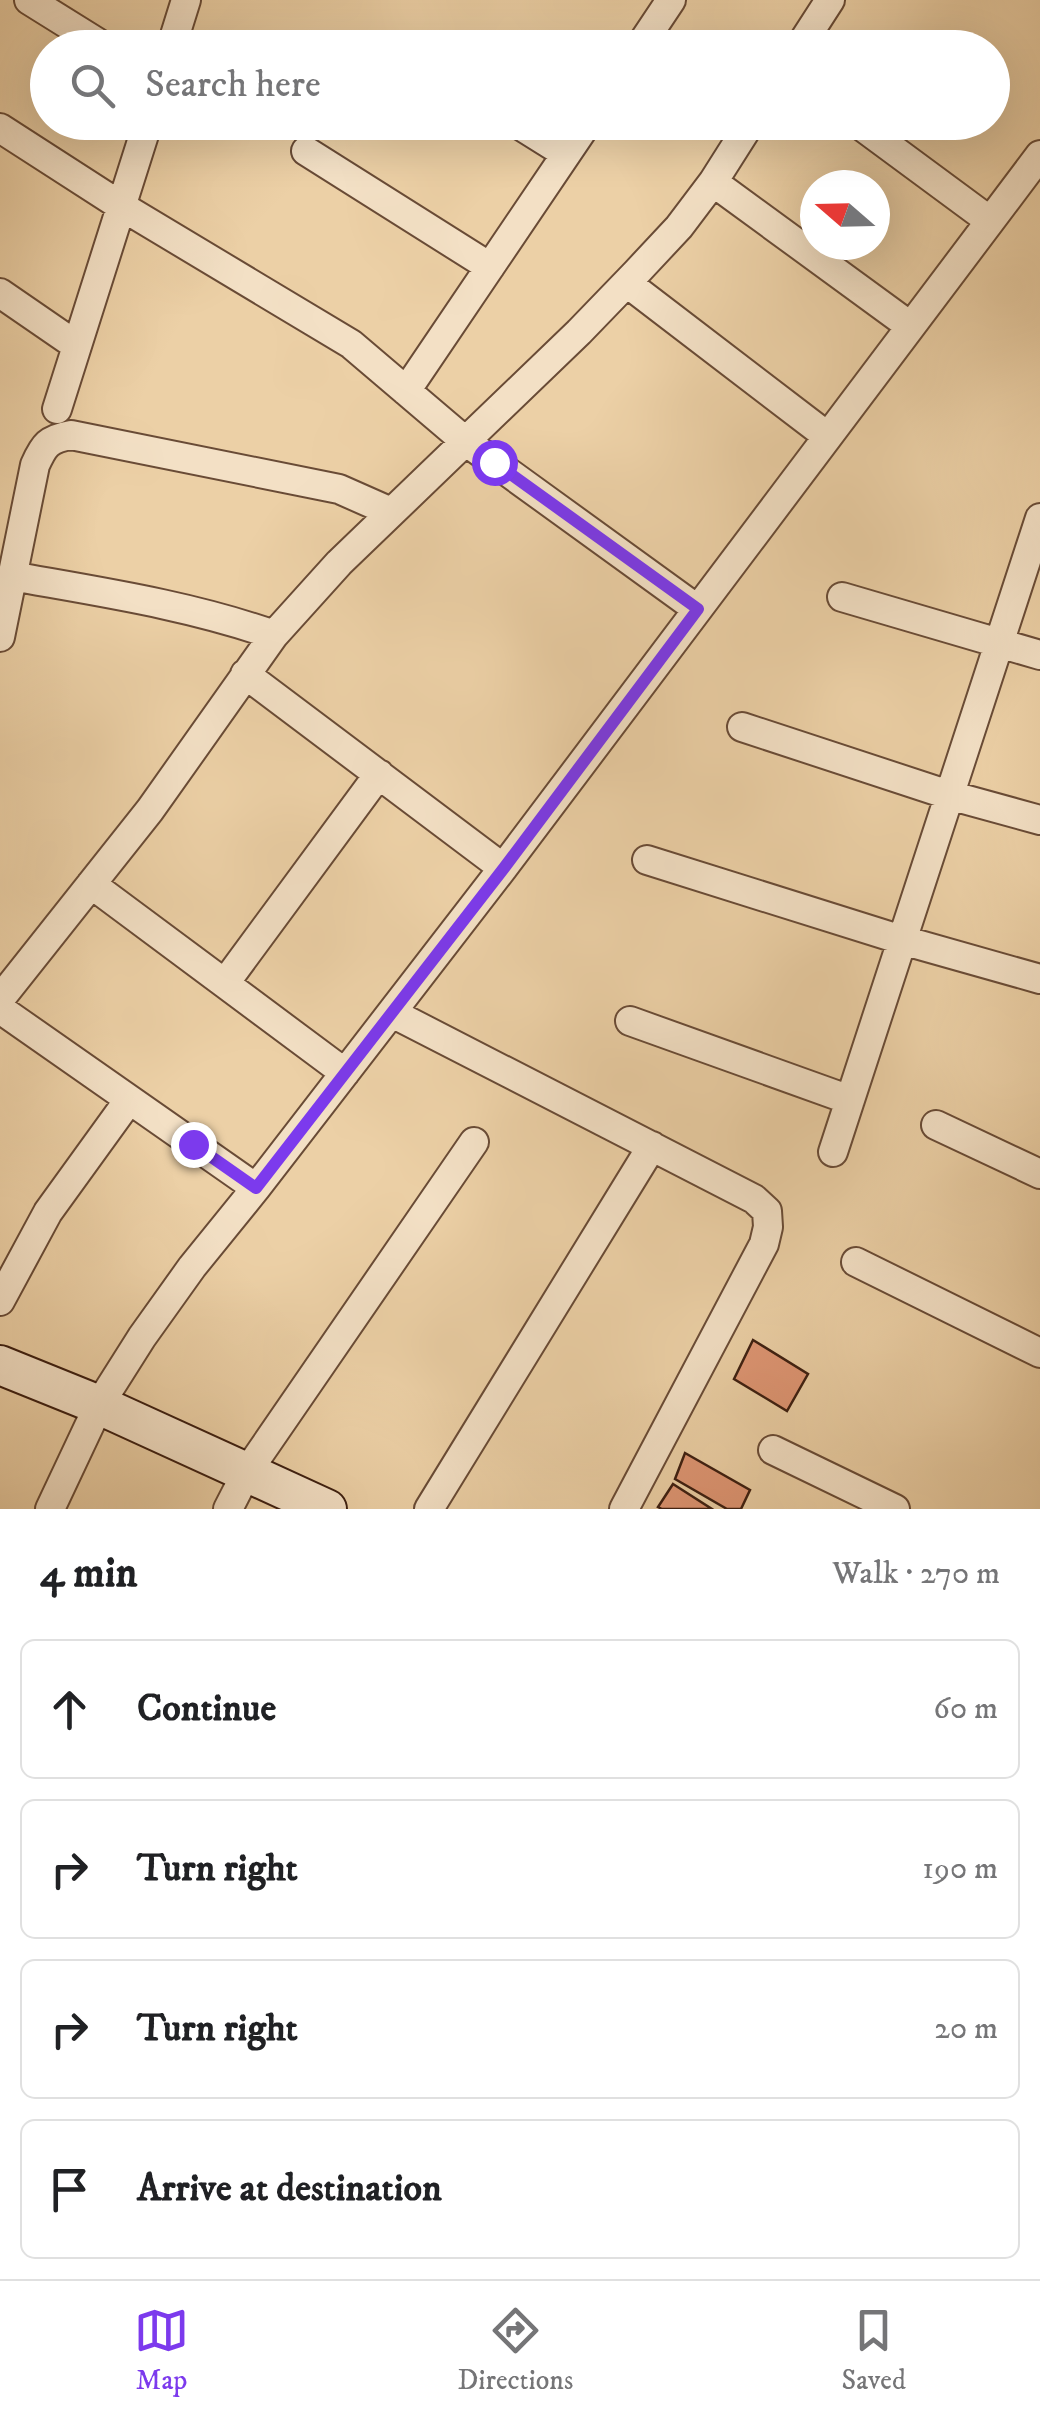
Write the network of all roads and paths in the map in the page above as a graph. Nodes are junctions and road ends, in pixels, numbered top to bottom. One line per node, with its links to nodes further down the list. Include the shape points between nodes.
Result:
1 (29, 0): 5 (street)
2 (186, 0): 6 (street)
3 (671, 0): 7 (street)
4 (830, 0): 8 (street)
5 (77, 30)
6 (177, 30)
7 (650, 30)
8 (811, 30)
9 (0, 128): 19 (street)
10 (142, 140): 19 (street)
11 (544, 140): 16 (street)
12 (576, 140): 16 (street)
13 (740, 140): 18 (street)
14 (880, 140): 20 (street)
15 (306, 151): 21 (street)
16 (566, 154): 21 (street)
17 (1040, 155): 20 (street)
18 (713, 182): 22 (street); 24 (street)
19 (121, 206): 25 (street); 26 (street, via 351,344)
20 (990, 221): 24 (street)
21 (490, 267): 26 (street)
22 (627, 283): 28 (street); 29 (street)
23 (0, 293): 25 (street)
24 (910, 326): 28 (street)
25 (77, 346): 27 (street)
26 (406, 391): 29 (street)
27 (57, 408)
28 (827, 436): 34 (street)
29 (465, 441): 30 (street); 34 (street)
30 (391, 512): 32 (street, via 339,489 70,435 54,438 35,465); 35 (street)
31 (1040, 518): 37 (street)
32 (11, 576): 35 (street, via 192,610); 36 (street)
33 (842, 597): 37 (street)
34 (698, 609): 45 (street)
35 (274, 635): 39 (street)
36 (0, 637)
37 (1000, 642): 38 (street); 42 (street)
38 (1040, 656)
39 (246, 674): 41 (street); 46 (street)
40 (742, 728): 42 (street)
41 (379, 774): 45 (street); 49 (street)
42 (949, 795): 43 (street); 47 (street)
43 (1040, 820)
44 (647, 860): 47 (street)
45 (504, 868): 52 (street)
46 (91, 884): 49 (street); 50 (street)
47 (902, 940): 48 (street); 56 (street)
48 (1040, 979)
49 (225, 984): 54 (street)
50 (0, 998)
51 (0, 1009): 55 (street)
52 (392, 1013): 54 (street); 59 (street)
53 (630, 1021): 56 (street)
54 (345, 1073): 62 (street)
55 (130, 1100): 62 (street); 64 (street, via 48,1212)
56 (850, 1100): 60 (street)
57 (936, 1125): 61 (street)
58 (474, 1142): 69 (street)
59 (652, 1146): 73 (street); 74 (street, via 754,1199 767,1211 768,1227)
60 (833, 1152)
61 (1040, 1174)
62 (256, 1188): 67 (street, via 192,1266)
63 (856, 1262): 65 (street)
64 (0, 1300)
65 (1040, 1353)
66 (0, 1365): 67 (main road)
67 (99, 1405): 69 (main road); 70 (street)
68 (773, 1450): 75 (street)
69 (247, 1472): 71 (street); 72 (main road)
70 (50, 1509)
71 (228, 1509)
72 (327, 1509)
73 (428, 1509)
74 (624, 1509)
75 (895, 1509)

